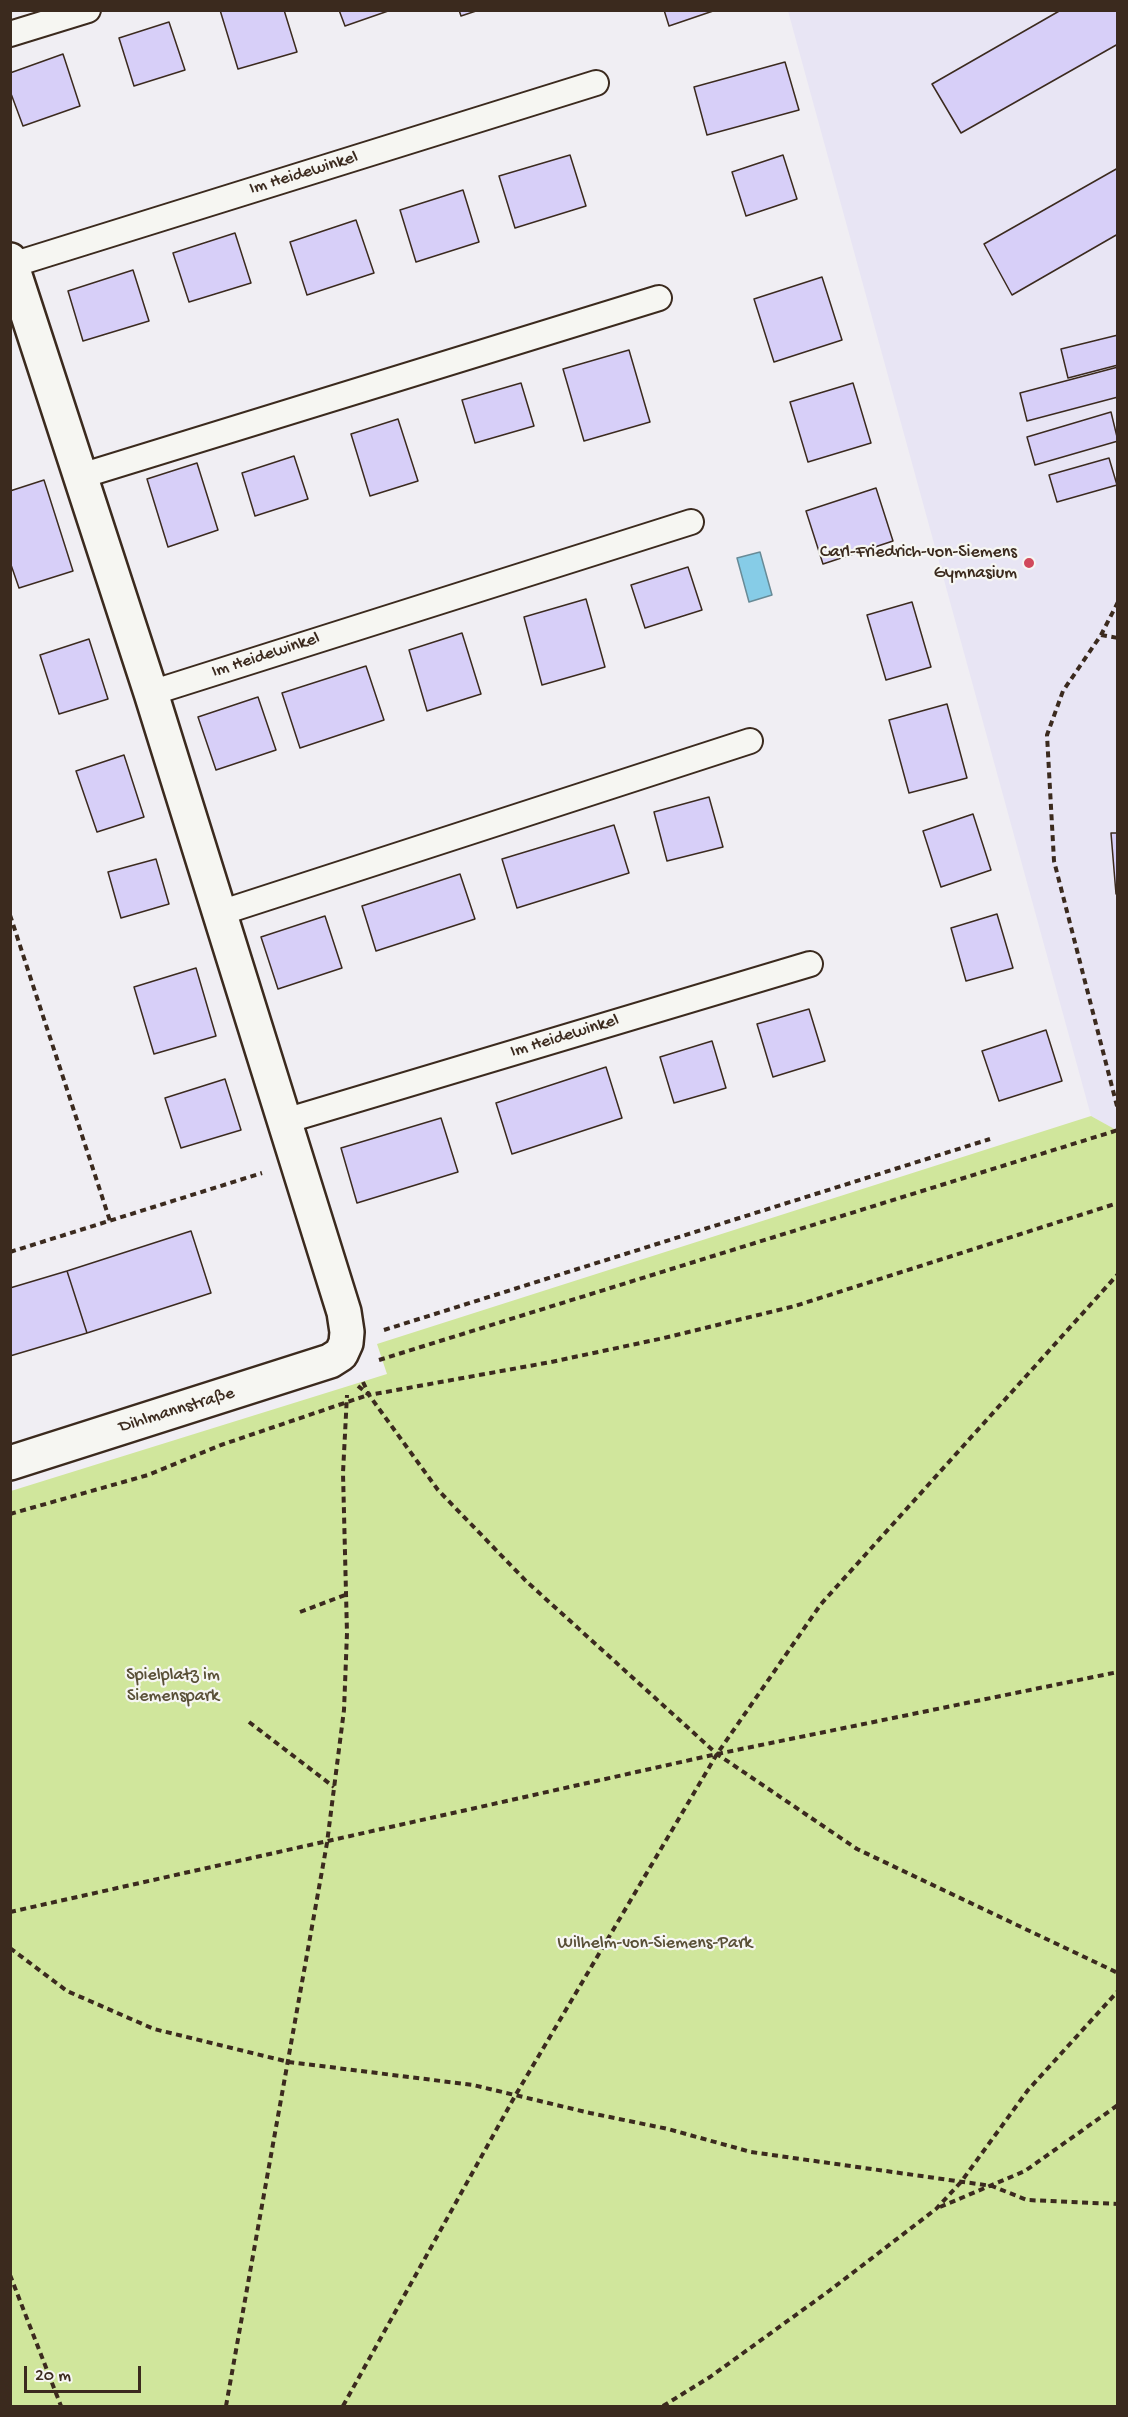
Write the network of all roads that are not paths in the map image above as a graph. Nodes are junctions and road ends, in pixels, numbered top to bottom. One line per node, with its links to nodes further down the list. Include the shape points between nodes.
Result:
1 (87, 10): 2 (lane)
2 (10, 34)
3 (596, 83): 4 (lane, Im Heidewinkel)
4 (11, 262): 6 (street, Im Heidewinkel)
5 (658, 298): 6 (lane)
6 (81, 476): 8 (street, Im Heidewinkel)
7 (691, 522): 8 (lane, Im Heidewinkel)
8 (151, 693): 10 (street, Im Heidewinkel)
9 (750, 741): 10 (lane)
10 (220, 913): 12 (street, Im Heidewinkel)
11 (810, 964): 12 (lane, Im Heidewinkel)
12 (285, 1121): 13 (street, Im Heidewinkel, via 344,1312)
13 (348, 1361): 14 (street, Dihlmannstraße, via 330,1361)
14 (10, 1463)

